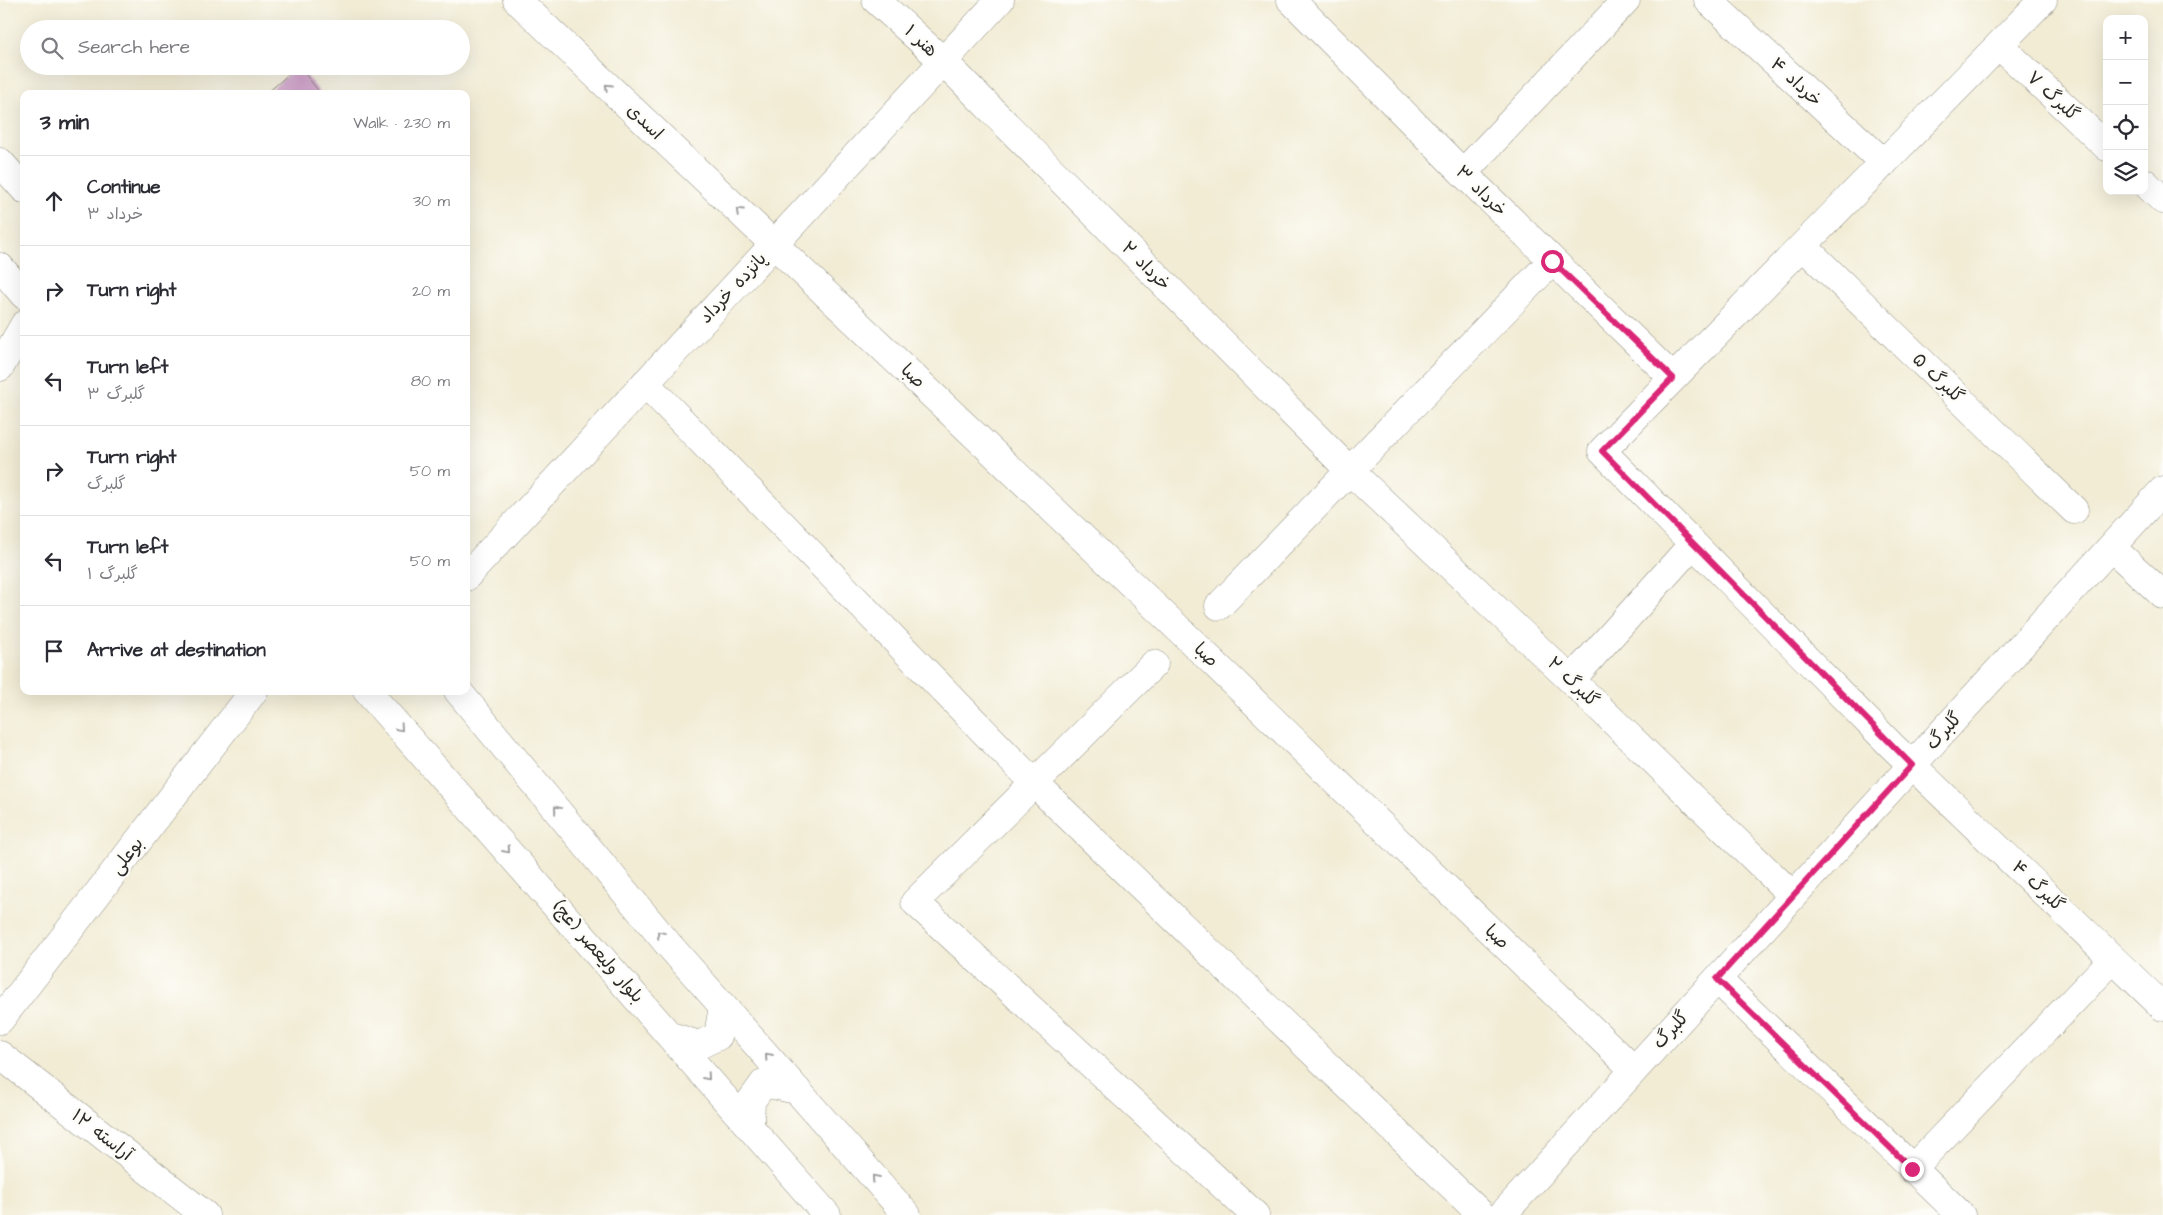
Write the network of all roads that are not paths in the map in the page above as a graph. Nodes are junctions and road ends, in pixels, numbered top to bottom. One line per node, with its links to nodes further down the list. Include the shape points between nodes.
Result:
1 (517, 0): 17 (street, اسدی, one-way to 1)
2 (876, 0): 9 (street, هنر ۱)
3 (1000, 0): 9 (street, پانزده خرداد)
4 (1291, 0): 13 (street, خرداد ۳)
5 (1626, 0): 13 (street)
6 (1708, 0): 12 (street, خرداد ۴)
7 (2043, 0): 8 (street)
8 (1999, 45): 10 (street, گلبرگ ۷); 12 (street)
9 (943, 62): 17 (street, پانزده خرداد); 26 (street, خرداد ۲)
10 (2103, 143)
11 (0, 162): 14 (street)
12 (1884, 163): 18 (street)
13 (1463, 173): 19 (street, خرداد ۳)
14 (20, 184)
15 (2148, 186): 16 (street)
16 (2163, 200)
17 (774, 244): 25 (street, پانزده خرداد); 49 (street, صبا, via 1186,636)
18 (1803, 246): 24 (street); 28 (street, گلبرگ ۵)
19 (1552, 261): 24 (street, خرداد ۳); 26 (street)
20 (0, 267): 21 (street)
21 (20, 290)
22 (20, 332): 23 (street)
23 (0, 367)
24 (1673, 378): 29 (street, گلبرگ ۴, via 1602,451)
25 (645, 383): 31 (street, پانزده خرداد); 40 (street)
26 (1350, 471): 33 (street); 35 (street, گلبرگ ۲)
27 (2163, 490): 30 (street, گلبرگ)
28 (2074, 510)
29 (1693, 544): 35 (street); 39 (street, گلبرگ ۴)
30 (2111, 546): 32 (street); 39 (street, گلبرگ)
31 (470, 573)
32 (2163, 595)
33 (1220, 606)
34 (1154, 664): 40 (street)
35 (1571, 680): 41 (street, گلبرگ ۲)
36 (251, 695): 46 (street, بوعلی)
37 (371, 695): 47 (street, بلوار ولیعصر (عج), one-way to 47)
38 (461, 695): 44 (street, one-way to 38)
39 (1912, 765): 41 (street, گلبرگ); 42 (street, گلبرگ ۴)
40 (1034, 783): 56 (street, via 915,902); 57 (street)
41 (1792, 896): 43 (street, گلبرگ)
42 (2113, 959): 45 (street, گلبرگ ۴); 52 (street)
43 (1717, 979): 49 (street, گلبرگ); 52 (street)
44 (723, 1006): 47 (street, via 718,1036 699,1045); 50 (street, one-way to 44)
45 (2163, 1007)
46 (0, 1020)
47 (671, 1036): 51 (street, بلوار ولیعصر (عج), one-way to 51)
48 (0, 1055): 53 (street, ۱۲ آراسته)
49 (1634, 1070): 58 (street, گلبرگ)
50 (797, 1090): 51 (street, via 764,1083 751,1101); 55 (street, one-way to 50)
51 (750, 1126): 54 (street, بلوار ولیعصر (عج))
52 (1912, 1169): 59 (street)
53 (205, 1215)
54 (827, 1215)
55 (907, 1215)
56 (1255, 1215)
57 (1482, 1215)
58 (1502, 1215)
59 (1961, 1215)

